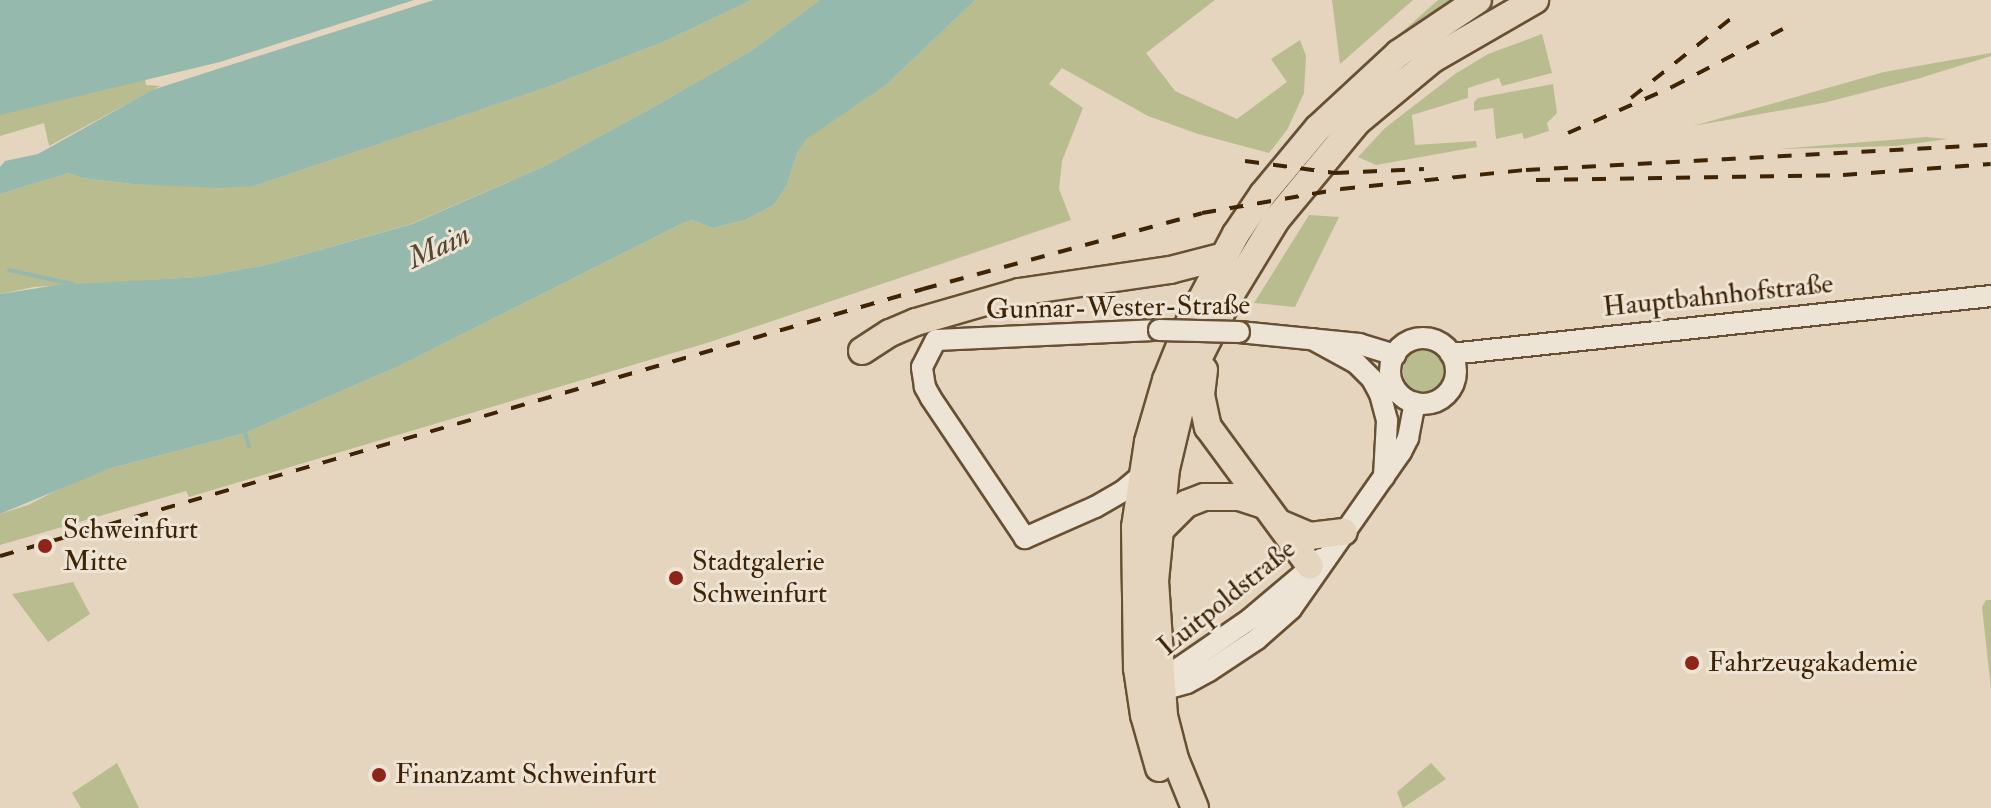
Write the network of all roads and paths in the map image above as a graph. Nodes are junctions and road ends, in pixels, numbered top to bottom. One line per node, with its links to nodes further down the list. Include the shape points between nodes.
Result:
1 (1478, 0): 3 (main road, via 1390,60 1326,119 1263,194)
2 (1535, 0): 5 (main road, via 1412,73 1357,122 1269,230)
3 (1224, 256): 7 (main road, via 1170,270 1019,292 916,322); 11 (main road, via 1166,380)
4 (1991, 296): 8 (street, Hauptbahnhofstraße)
5 (1211, 335): 14 (main road, via 1202,412 1220,447); 15 (main road, via 1180,410 1161,494)
6 (1312, 339): 9 (street, Gunnar-Wester-Straße); 12 (street, via 1356,363 1380,394 1387,421); 13 (street, Gunnar-Wester-Straße, bridge, via 1159,330 936,340 922,367 925,387 1025,538)
7 (862, 351)
8 (1451, 354): 9 (street, Hauptbahnhofstraße, via 1437,341 1418,339); 10 (street, via 1456,378 1448,393 1433,403)
9 (1395, 355): 10 (street, via 1392,379 1400,394)
10 (1415, 403): 12 (street, Luitpoldstraße, via 1408,438)
11 (1141, 476): 13 (street); 15 (main road)
12 (1384, 477): 16 (street, Luitpoldstraße)
13 (1095, 507): 15 (street, via 1120,511)
14 (1270, 514): 15 (main road, via 1223,495 1204,497); 16 (main road); 16 (main road)
15 (1146, 530): 17 (main road); 19 (main road, via 1134,612)
16 (1328, 550): 18 (street, Luitpoldstraße); 19 (street, Luitpoldstraße, via 1291,609 1257,639 1187,683)
17 (1157, 634): 18 (street, via 1182,651); 19 (main road)
18 (1205, 651): 19 (street, Luitpoldstraße)
19 (1151, 694): 20 (main road, via 1156,758); 21 (main road)
20 (1177, 808)
21 (1195, 808)

